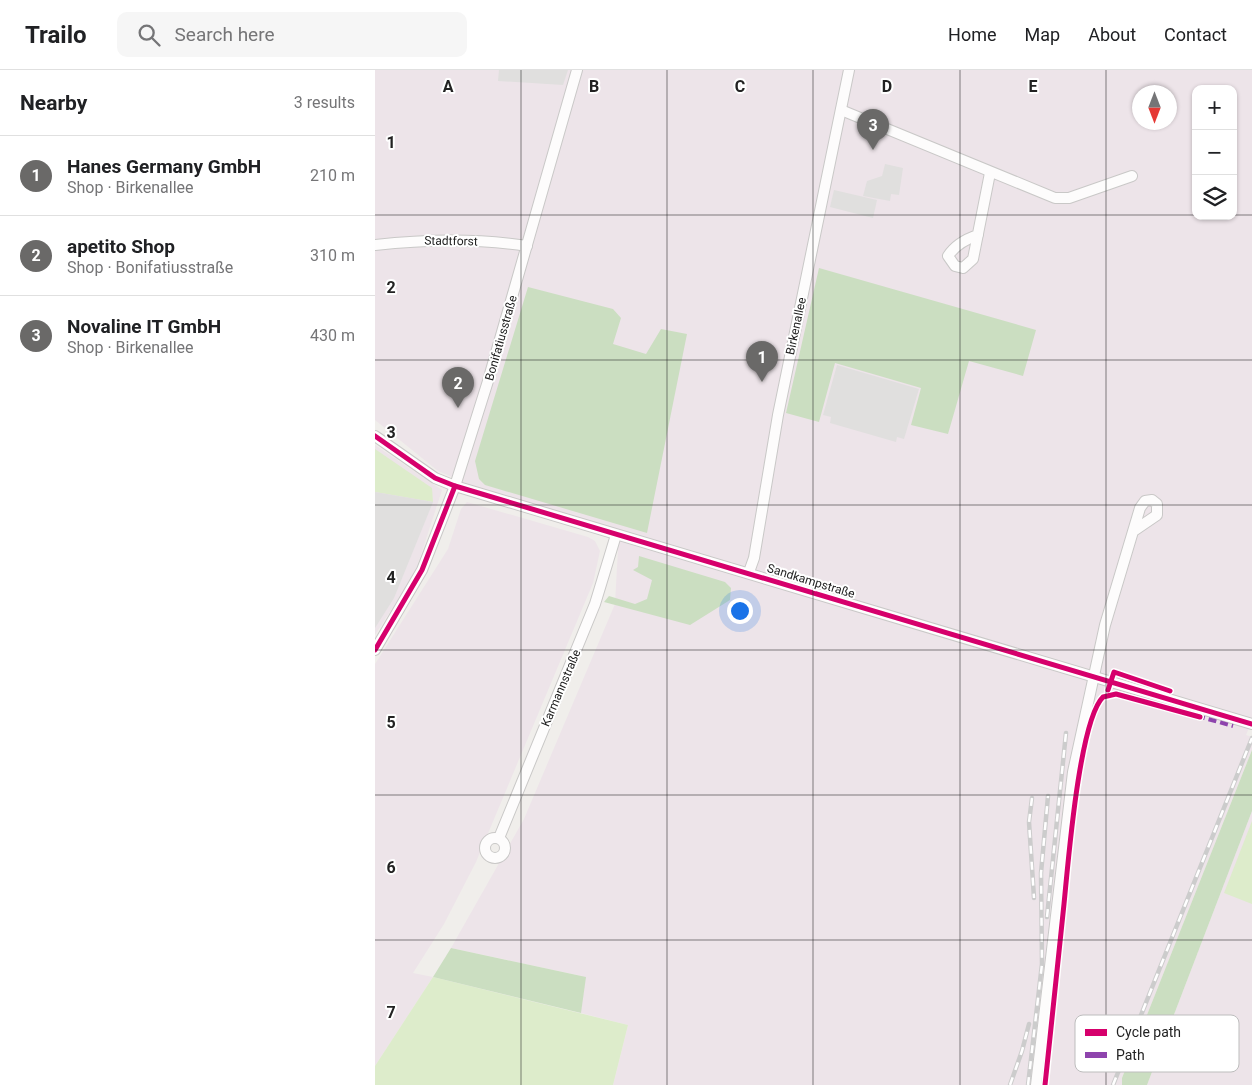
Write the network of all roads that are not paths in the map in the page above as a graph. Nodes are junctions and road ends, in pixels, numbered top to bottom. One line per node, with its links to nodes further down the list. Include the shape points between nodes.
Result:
1 (577, 70): 8 (street, Bonifatiusstraße)
2 (849, 70): 3 (street, Birkenallee)
3 (841, 110): 4 (street); 13 (street, Birkenallee)
4 (990, 173): 5 (street, via 1055,198 1069,198); 6 (street)
5 (1132, 176)
6 (978, 236)
7 (375, 245): 8 (street, Stadtforst, via 431,239 495,241)
8 (527, 246): 10 (street, Bonifatiusstraße)
9 (375, 436): 10 (street, Sandkampstraße, via 435,478)
10 (455, 486): 12 (street, Sandkampstraße); 14 (street, Bonifatiusstraße, via 422,570)
11 (1135, 530): 15 (street, via 1105,625)
12 (616, 535): 13 (street, Sandkampstraße); 17 (street, Karmannstraße, via 595,604)
13 (749, 572): 15 (street, Sandkampstraße)
14 (375, 650)
15 (1094, 678): 16 (street, Sandkampstraße); 18 (street, via 1072,781)
16 (1252, 724)
17 (499, 838)
18 (1036, 1085)

